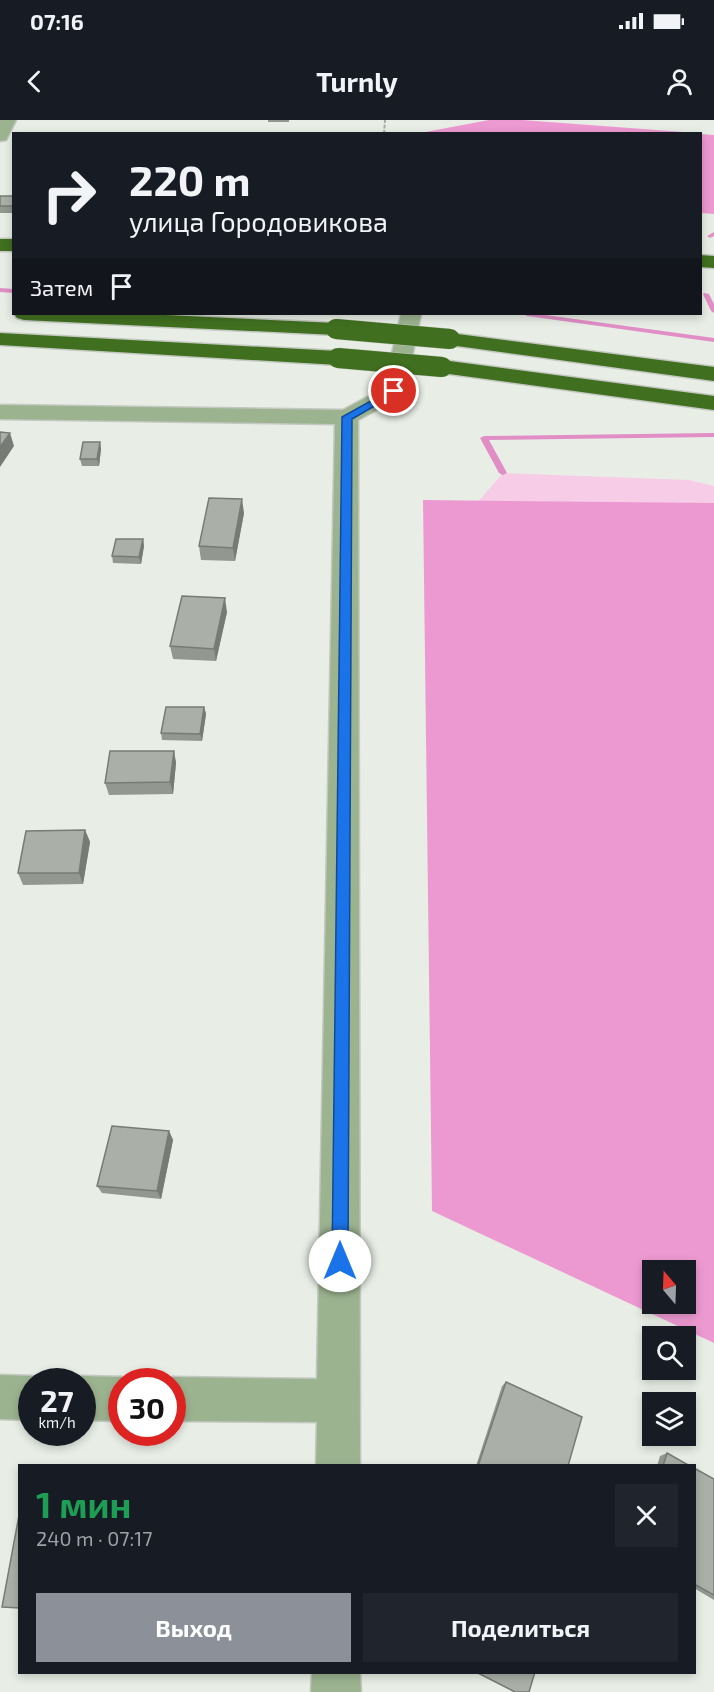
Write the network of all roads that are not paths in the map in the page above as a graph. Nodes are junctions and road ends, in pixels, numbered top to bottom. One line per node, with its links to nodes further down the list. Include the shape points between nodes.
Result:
1 (8, 120): 2 (street)
2 (0, 136)
3 (55, 315): 6 (highway, bridge, via 336,329 450,339)
4 (411, 315): 9 (street, via 394,391)
5 (0, 339): 7 (highway, bridge, via 442,367)
6 (714, 374)
7 (714, 403)
8 (0, 412): 9 (street)
9 (347, 417): 13 (street)
10 (0, 1397): 11 (street)
11 (18, 1398)
12 (186, 1399): 13 (street)
13 (339, 1401): 14 (street)
14 (338, 1464)
15 (336, 1674): 16 (street)
16 (336, 1692)

